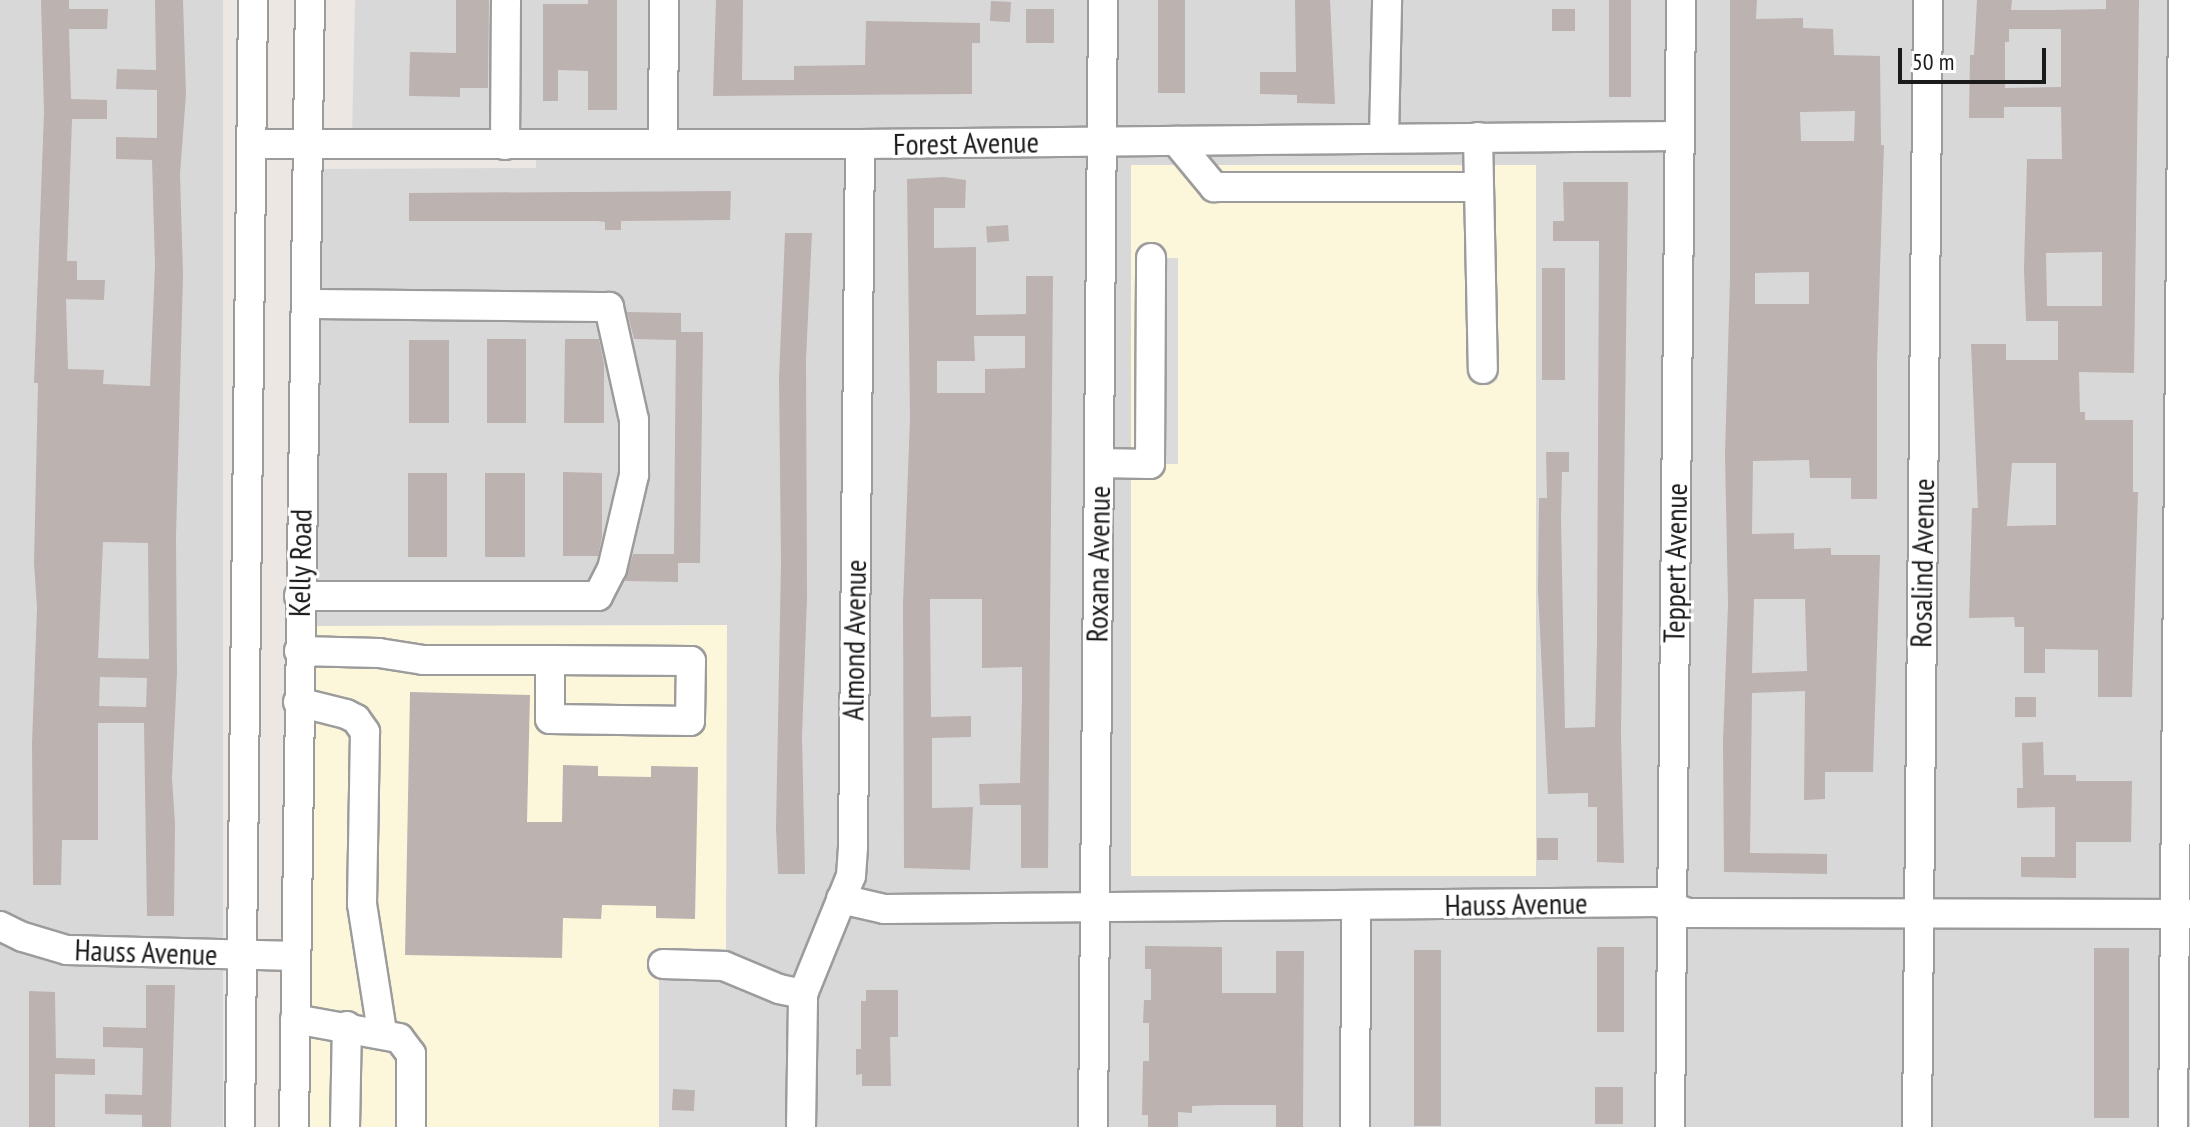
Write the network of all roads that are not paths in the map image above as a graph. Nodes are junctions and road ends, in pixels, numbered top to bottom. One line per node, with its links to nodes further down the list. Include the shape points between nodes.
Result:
1 (253, 0): 15 (street, Kelly Road)
2 (310, 0): 19 (street, Kelly Road)
3 (506, 0): 18 (street)
4 (664, 0): 16 (street)
5 (1103, 0): 14 (street, Roxana Avenue)
6 (1387, 0): 11 (street)
7 (1681, 0): 10 (street, Teppert Avenue)
8 (1928, 0): 33 (street, Rosalind Avenue)
9 (2183, 0): 34 (street)
10 (1679, 136): 12 (street, Forest Avenue); 31 (street, Teppert Avenue)
11 (1384, 137): 12 (street, Forest Avenue); 13 (street, Forest Avenue)
12 (1478, 137): 20 (street)
13 (1176, 141): 14 (street, Forest Avenue); 20 (street, via 1214,187)
14 (1103, 142): 17 (street, Forest Avenue); 24 (street, Roxana Avenue)
15 (253, 144): 19 (street, Forest Avenue); 36 (street, Kelly Road)
16 (663, 144): 17 (street, Forest Avenue); 18 (street, Forest Avenue)
17 (860, 144): 29 (street, Almond Avenue, via 853,846 851,876)
18 (505, 145): 19 (street, Forest Avenue)
19 (308, 146): 22 (street, Kelly Road)
20 (1479, 187): 23 (street)
21 (1151, 258): 24 (street, via 1150,464)
22 (306, 304): 25 (street, Kelly Road); 25 (street, via 609,307 634,420 634,475 612,569 598,596)
23 (1483, 369)
24 (1099, 463): 32 (street, Roxana Avenue)
25 (299, 596): 26 (street, Kelly Road)
26 (299, 651): 27 (street, via 423,660); 28 (street, Kelly Road)
27 (550, 660): 27 (street, via 691,661 690,721 550,719)
28 (298, 702): 37 (street, Kelly Road); 42 (street, via 346,714 365,732 362,904)
29 (841, 899): 32 (street, Hauss Avenue, via 884,909); 39 (street, Almond Avenue)
30 (1356, 905): 31 (street, Hauss Avenue, via 1658,902); 32 (street, Hauss Avenue); 49 (street)
31 (1672, 907): 33 (street, Hauss Avenue, via 1688,913); 50 (street, Teppert Avenue)
32 (1095, 908): 48 (street, Roxana Avenue)
33 (1919, 913): 34 (street, Hauss Avenue); 51 (street, Rosalind Avenue)
34 (2182, 914): 52 (street)
35 (0, 926): 36 (street, Hauss Avenue, via 67,950)
36 (243, 955): 37 (street, Hauss Avenue); 43 (street, Kelly Road)
37 (296, 956): 40 (street, Kelly Road)
38 (663, 964): 39 (street, via 724,966)
39 (803, 994): 47 (street, Almond Avenue)
40 (295, 1019): 41 (street); 44 (street, Kelly Road)
41 (347, 1026): 42 (street); 45 (street)
42 (382, 1032): 46 (street, via 399,1038 411,1054)
43 (240, 1127)
44 (294, 1127)
45 (345, 1127)
46 (411, 1127)
47 (801, 1127)
48 (1093, 1127)
49 (1355, 1127)
50 (1670, 1127)
51 (1917, 1127)
52 (2173, 1127)

